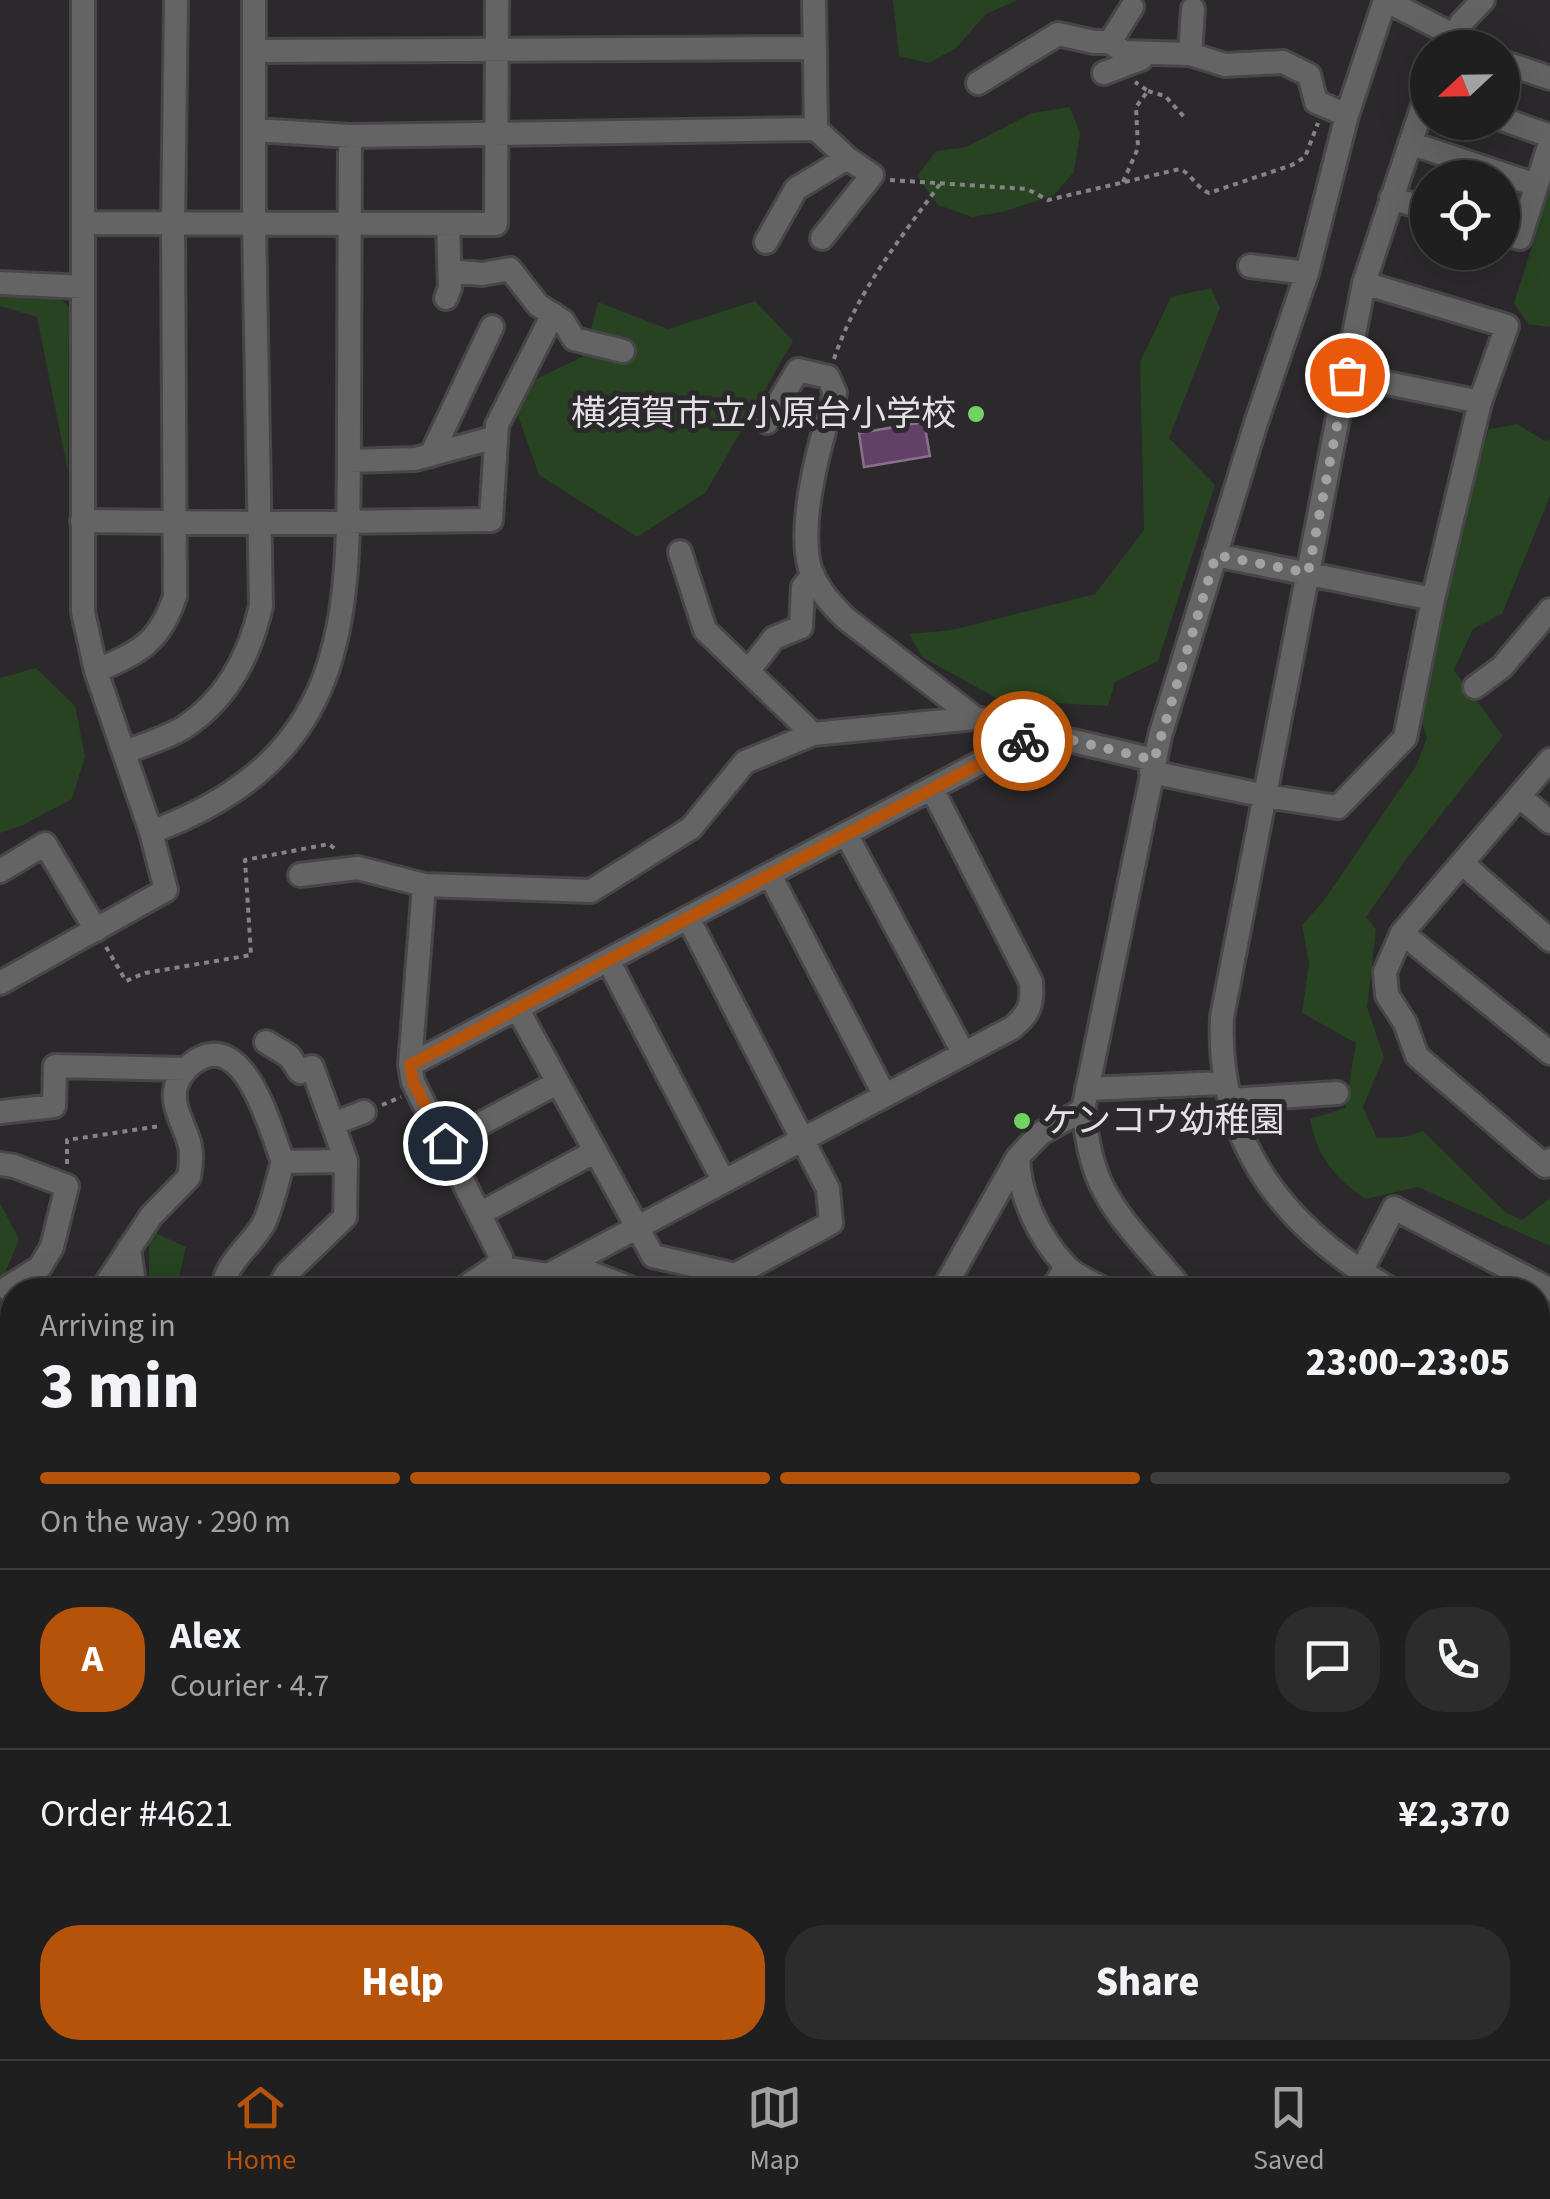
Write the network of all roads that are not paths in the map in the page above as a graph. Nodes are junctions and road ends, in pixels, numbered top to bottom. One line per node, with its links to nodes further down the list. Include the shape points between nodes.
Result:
1 (83, 0): 35 (street)
2 (176, 0): 36 (street)
3 (254, 0): 14 (street)
4 (497, 0): 15 (street)
5 (814, 0): 13 (street)
6 (1385, 0): 10 (street); 22 (street)
7 (1483, 0): 11 (street)
8 (1132, 7): 12 (street)
9 (1193, 9): 17 (street)
10 (1430, 30)
11 (1461, 30)
12 (1110, 42): 16 (street, via 1124,52); 21 (street, via 1058,34)
13 (814, 48): 15 (street); 24 (street)
14 (255, 50): 15 (street); 25 (street)
15 (496, 51): 26 (street)
16 (1142, 52): 17 (street); 19 (street, via 1141,60)
17 (1190, 54): 22 (street, via 1224,64 1283,62 1309,75 1316,102)
18 (1520, 68): 20 (street)
19 (1110, 72)
20 (1550, 78)
21 (978, 83)
22 (1335, 111): 45 (street)
23 (1520, 126): 28 (street)
24 (816, 129): 26 (street); 31 (street)
25 (256, 130): 27 (street); 37 (street)
26 (496, 135): 27 (street); 38 (street, via 496,224)
27 (350, 136): 39 (street)
28 (1550, 139): 32 (street)
29 (1411, 140): 30 (street)
30 (1410, 144): 32 (street); 33 (street)
31 (847, 158): 40 (street, via 881,178); 42 (street, via 796,189)
32 (1536, 185): 41 (street)
33 (1390, 198): 34 (street); 47 (street)
34 (1410, 204)
35 (83, 223): 36 (street); 48 (street)
36 (173, 224): 37 (street); 60 (street)
37 (254, 224): 39 (street); 62 (street)
38 (448, 224): 39 (street); 44 (street)
39 (350, 225): 58 (street)
40 (822, 238)
41 (1520, 238)
42 (766, 242)
43 (1250, 266): 45 (street)
44 (450, 271): 49 (street); 50 (street, via 510,269 538,305)
45 (1307, 274): 64 (street)
46 (0, 282): 48 (street)
47 (1364, 284): 53 (street); 54 (street, via 1508,326)
48 (83, 287): 59 (street)
49 (446, 298)
50 (554, 314): 52 (street, via 574,339); 56 (street)
51 (492, 326): 57 (street)
52 (623, 351)
53 (1347, 375): 54 (street); 65 (street)
54 (1480, 402): 67 (street)
55 (767, 422): 66 (street, via 798,370 828,378 835,393 817,453 809,515)
56 (496, 437): 57 (street); 61 (street, via 492,520)
57 (431, 455): 58 (street)
58 (349, 461): 61 (street)
59 (82, 521): 60 (street); 70 (street, via 84,612)
60 (172, 521): 62 (street); 70 (street, via 175,596 166,622 134,655)
61 (348, 522): 62 (street); 82 (street, via 343,619 313,705 287,743 240,788)
62 (262, 523): 75 (street, via 261,606 253,643 232,681 181,729)
63 (680, 552): 69 (street, via 704,630)
64 (1216, 555): 65 (street); 77 (street)
65 (1308, 573): 67 (street); 79 (street)
66 (813, 575): 69 (street, via 803,587 801,627 774,638); 72 (street, via 845,618)
67 (1432, 598): 79 (street, via 1406,738 1338,807)
68 (1550, 610): 71 (street)
69 (749, 670): 74 (street)
70 (96, 671): 75 (street)
71 (1476, 687)
72 (975, 718): 73 (street); 74 (street)
73 (1038, 732): 77 (street); 78 (street)
74 (814, 734): 88 (street, via 744,762 691,828 591,891)
75 (125, 752): 82 (street)
76 (1550, 760): 80 (street)
77 (1153, 766): 79 (street); 105 (street)
78 (932, 789): 83 (street); 98 (street, via 1031,982 1028,1015)
79 (1266, 796): 102 (street, via 1222,1017)
80 (1519, 796): 81 (street); 84 (street)
81 (1550, 822)
82 (150, 832): 91 (street, via 166,890)
83 (846, 834): 86 (street); 98 (street)
84 (1462, 863): 90 (street); 92 (street)
85 (0, 871): 91 (street, via 46,844)
86 (770, 875): 89 (street); 104 (street)
87 (300, 876): 88 (street, via 358,868)
88 (424, 885): 99 (street)
89 (688, 918): 93 (street); 109 (street)
90 (1402, 933): 97 (street); 113 (street, via 1385,972 1387,995 1417,1056 1545,1166)
91 (100, 937): 94 (street)
92 (1550, 940)
93 (608, 960): 95 (street); 117 (street)
94 (0, 983)
95 (518, 1008): 99 (street); 101 (street)
96 (266, 1042): 108 (street, via 300,1072 312,1068)
97 (1550, 1053)
98 (964, 1054): 104 (street)
99 (410, 1065): 110 (street)
100 (185, 1069): 106 (street, via 54,1066 54,1106); 115 (street, via 204,1056 225,1055 245,1070); 120 (street, via 174,1089 189,1142 189,1177)
101 (557, 1082): 110 (street); 111 (street)
102 (1227, 1091): 103 (street); 105 (street); 123 (street, via 1263,1180 1318,1242)
103 (1337, 1093)
104 (884, 1094): 109 (street)
105 (1085, 1100): 112 (street); 134 (street, via 1088,1144 1104,1190)
106 (0, 1112)
107 (364, 1112): 108 (street)
108 (335, 1123): 114 (street)
109 (802, 1138): 117 (street); 119 (street, via 828,1189 832,1224 735,1275 653,1256)
110 (445, 1143): 118 (street)
111 (594, 1152): 118 (street); 119 (street)
112 (1018, 1156): 121 (street, via 1028,1210); 131 (street)
113 (1550, 1160)
114 (346, 1161): 115 (street); 129 (street, via 346,1217)
115 (283, 1162): 128 (street, via 264,1223)
116 (0, 1164): 125 (street, via 67,1186 52,1247)
117 (723, 1180): 119 (street)
118 (481, 1213): 122 (street, via 501,1257)
119 (636, 1228): 124 (street)
120 (129, 1248): 126 (street); 127 (street)
121 (1066, 1267): 132 (street); 133 (street)
122 (496, 1268): 124 (street); 130 (street)
123 (1361, 1272): 135 (street); 136 (street, via 1394,1208)
124 (566, 1273)
125 (24, 1278)
126 (110, 1278)
127 (133, 1278)
128 (225, 1278)
129 (284, 1278)
130 (481, 1278)
131 (950, 1278)
132 (1059, 1278)
133 (1085, 1278)
134 (1173, 1278)
135 (1371, 1278)
136 (1527, 1278)

